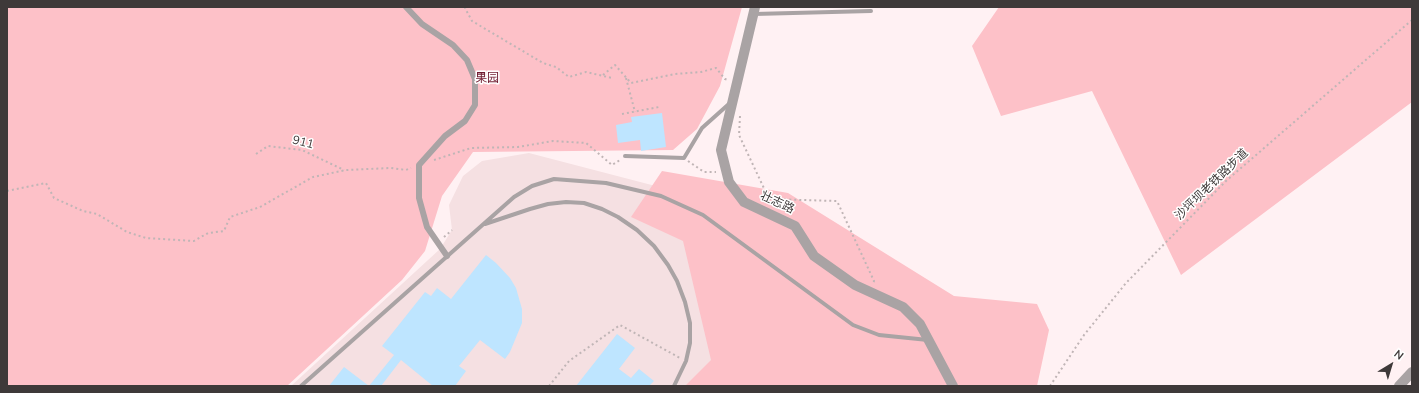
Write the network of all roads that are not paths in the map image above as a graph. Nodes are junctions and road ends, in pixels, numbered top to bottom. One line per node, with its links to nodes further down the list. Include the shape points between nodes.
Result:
1 (406, 7): 7 (street, via 422,24 453,45 467,60 475,79 475,105 465,121 445,136 419,165 420,198 427,227)
2 (754, 10): 3 (lane); 4 (street, 壮志路)
3 (871, 10)
4 (733, 101): 5 (lane, via 702,128 684,158); 8 (street, 壮志路, via 721,150 729,182 744,202 795,226 814,256 855,285 903,306 920,324)
5 (625, 156)
6 (482, 225): 7 (lane); 8 (lane, via 514,197 532,186 554,179 606,184 661,196 702,215 853,325 879,335); 11 (lane, via 548,204 566,202 584,203 602,209 637,230 654,246 677,281 690,323 690,343 686,362)
7 (446, 256): 10 (lane)
8 (928, 340): 12 (street, 壮志路)
9 (1412, 372): 13 (street)
10 (300, 386)
11 (674, 386)
12 (953, 386)
13 (1399, 386)

